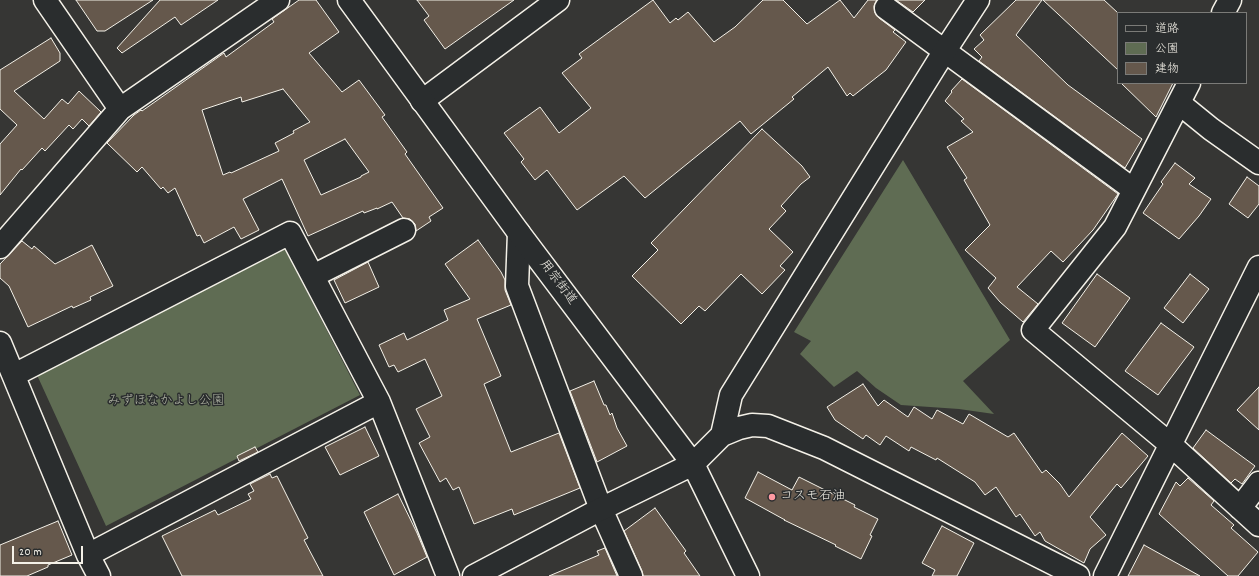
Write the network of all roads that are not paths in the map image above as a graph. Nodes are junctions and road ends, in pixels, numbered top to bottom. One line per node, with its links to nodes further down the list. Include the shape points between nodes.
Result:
1 (45, 0): 13 (street)
2 (278, 0): 13 (street)
3 (349, 0): 11 (street, 用宗街道)
4 (558, 0): 11 (street)
5 (978, 0): 9 (street)
6 (1230, 0): 8 (street)
7 (886, 8): 9 (street)
8 (1224, 12)
9 (944, 52): 15 (street); 24 (street, via 731,395)
10 (1188, 84): 12 (street)
11 (422, 101): 17 (street, 用宗街道)
12 (1179, 103): 14 (street); 15 (street)
13 (120, 109): 18 (street)
14 (1259, 162)
15 (1134, 190): 25 (street, via 1115,227 1033,330)
16 (404, 230): 20 (street)
17 (519, 233): 26 (street, 用宗街道); 29 (street, via 517,286)
18 (0, 247)
19 (1259, 267): 25 (street)
20 (313, 276): 22 (street, via 290,233); 23 (street)
21 (0, 343): 22 (street)
22 (14, 374): 31 (street)
23 (379, 402): 31 (street); 33 (street)
24 (722, 435): 26 (street); 37 (street, via 746,426 768,426 824,448)
25 (1171, 445): 28 (street); 38 (street)
26 (693, 464): 29 (street); 36 (street, 用宗街道)
27 (1259, 483): 28 (street)
28 (1240, 508): 30 (street)
29 (601, 509): 34 (street); 35 (street)
30 (1259, 525)
31 (88, 555): 32 (street)
32 (99, 576)
33 (448, 576)
34 (474, 576)
35 (631, 576)
36 (748, 576)
37 (1078, 576)
38 (1105, 576)

